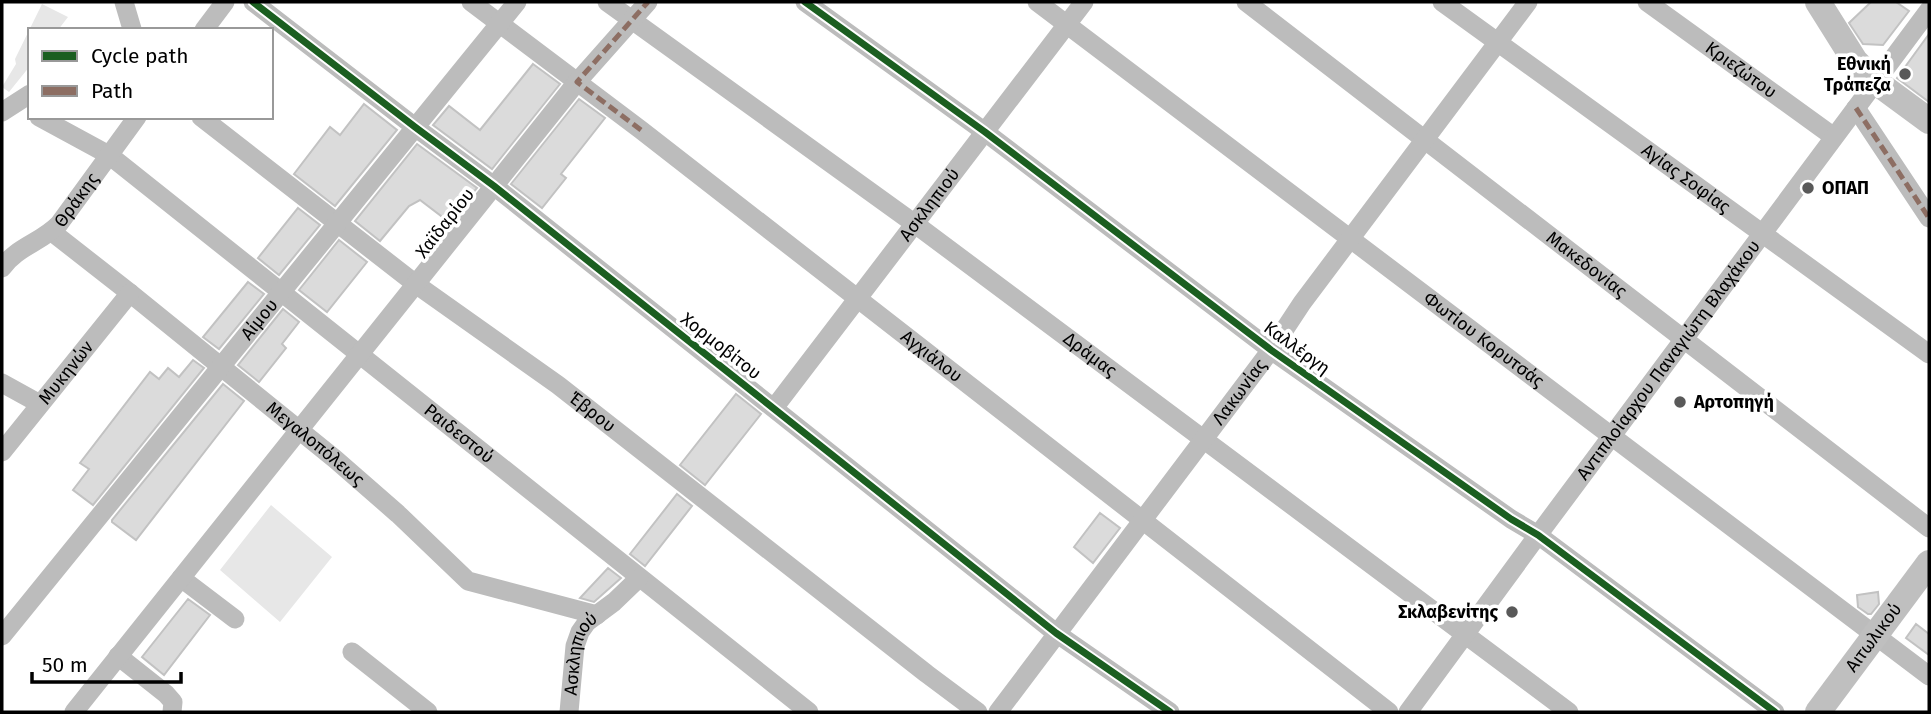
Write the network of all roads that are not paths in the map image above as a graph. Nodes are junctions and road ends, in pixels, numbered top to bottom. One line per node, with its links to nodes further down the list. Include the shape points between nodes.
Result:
1 (124, 2): 20 (street)
2 (225, 2): 21 (street)
3 (253, 2): 30 (street, Χορμοβίτου)
4 (471, 2): 18 (street, Αγχιάλου)
5 (517, 2): 18 (street, Αίμου)
6 (607, 2): 17 (street, Δράμας)
7 (648, 2): 17 (street, Χαϊδαρίου)
8 (806, 2): 31 (street, Καλλέργη)
9 (1038, 2): 19 (street, Φωτίου Κορυτσάς)
10 (1084, 2): 19 (street, Ασκληπιού)
11 (1246, 2): 33 (street, Μακεδονίας)
12 (1442, 2): 22 (street, Αγίας Σοφίας)
13 (1528, 2): 22 (street, Λακωνίας)
14 (1647, 2): 32 (street, Κριεζώτου)
15 (1818, 2): 24 (street, via 1855,61)
16 (1929, 10): 24 (street, Αντιπλοίαρχου Παναγιώτη Βλαχάκου)
17 (632, 20): 23 (street, Χαϊδαρίου); 38 (street, Δράμας)
18 (499, 24): 23 (street, Αγχιάλου); 30 (street, Αίμου)
19 (1068, 24): 31 (street, Ασκληπιού); 41 (street, Φωτίου Κορυτσάς)
20 (131, 28)
21 (206, 28)
22 (1498, 42): 33 (street, Λακωνίας); 40 (street, Αγίας Σοφίας)
23 (577, 82): 35 (street, Χαϊδαρίου); 46 (street, Αγχιάλου)
24 (1876, 82): 25 (street, Αντιπλοίαρχου Παναγιώτη Βλαχάκου); 29 (street)
25 (1856, 108): 32 (street, Αντιπλοίαρχου Παναγιώτη Βλαχάκου); 36 (street)
26 (43, 119): 34 (street, Ραιδεστού)
27 (136, 119): 34 (street, Θράκης)
28 (204, 119): 37 (street, Έβρου)
29 (1929, 121)
30 (415, 127): 35 (street, Χορμοβίτου); 37 (street, Αίμου)
31 (985, 132): 38 (street, Ασκληπιού); 48 (street, Καλλέργη)
32 (1834, 137): 40 (street, Αντιπλοίαρχου Παναγιώτη Βλαχάκου)
33 (1425, 140): 41 (street, Λακωνίας); 47 (street, Μακεδονίας)
34 (109, 155): 39 (street, Θράκης); 44 (street, Ραιδεστού)
35 (494, 186): 43 (street, Χαϊδαρίου); 54 (street, Χορμοβίτου)
36 (1929, 218)
37 (337, 223): 43 (street, Έβρου); 44 (street, Αίμου)
38 (915, 224): 46 (street, Ασκληπιού); 57 (street, Δράμας)
39 (51, 232): 42 (street, Θράκης, via 15,253); 45 (street, Μεγαλοπόλεως)
40 (1762, 233): 47 (street, Αντιπλοίαρχου Παναγιώτη Βλαχάκου); 49 (street, Αγίας Σοφίας)
41 (1351, 239): 48 (street, Λακωνίας); 56 (street, Φωτίου Κορυτσάς)
42 (2, 268)
43 (417, 285): 50 (street, Χαϊδαρίου); 79 (street, Έβρου, via 558,385)
44 (282, 292): 50 (street, Ραιδεστού); 51 (street, Αίμου)
45 (130, 293): 51 (street, Μεγαλοπόλεως); 53 (street, Μυκηνών)
46 (857, 299): 54 (street, Ασκληπιού); 59 (street, Αγχιάλου)
47 (1684, 339): 56 (street, Αντιπλοίαρχου Παναγιώτη Βλαχάκου); 60 (street, Μακεδονίας)
48 (1271, 350): 57 (street, Λακωνίας); 61 (street, Καλλέργη)
49 (1929, 354)
50 (361, 355): 55 (street, Χαϊδαρίου); 64 (street, Ραιδεστού)
51 (221, 366): 55 (street, Μεγαλοπόλεως); 70 (street, Αίμου)
52 (2, 383): 53 (street)
53 (40, 404): 58 (street, Μυκηνών)
54 (774, 408): 67 (street, Χορμοβίτου)
55 (300, 430): 63 (street, Χαϊδαρίου); 65 (street, Μεγαλοπόλεως, via 468,580)
56 (1611, 436): 61 (street, Αντιπλοίαρχου Παναγιώτη Βλαχάκου); 69 (street, Φωτίου Κορυτσάς)
57 (1202, 440): 59 (street, Λακωνίας); 68 (street, Δράμας)
58 (2, 452)
59 (1141, 521): 67 (street, Λακωνίας); 82 (street, Αγχιάλου)
60 (1929, 528)
61 (1538, 535): 68 (street, Αντιπλοίαρχου Παναγιώτη Βλαχάκου); 85 (street, Καλλέργη)
62 (1929, 563): 69 (street, Αιτωλικού)
63 (181, 578): 66 (street); 72 (street, Χαϊδαρίου)
64 (639, 579): 65 (street, Ασκληπιού); 78 (street, Ραιδεστού)
65 (597, 615): 77 (street, Ασκληπιού, via 587,622 575,646)
66 (235, 619)
67 (1056, 633): 80 (street, Λακωνίας); 81 (street, Χορμοβίτου)
68 (1465, 635): 83 (street, Αντιπλοίαρχου Παναγιώτη Βλαχάκου); 84 (street, Δράμας)
69 (1875, 635): 73 (street, Φωτίου Κορυτσάς); 86 (street, Αιτωλικού)
70 (2, 636)
71 (352, 652): 76 (street)
72 (118, 656): 74 (street, Χαϊδαρίου); 75 (street, via 166,694 173,702)
73 (1929, 676)
74 (74, 712)
75 (172, 712)
76 (428, 712)
77 (569, 712)
78 (809, 712)
79 (978, 712)
80 (998, 712)
81 (1170, 712)
82 (1389, 712)
83 (1408, 712)
84 (1569, 712)
85 (1775, 712)
86 (1818, 712)

